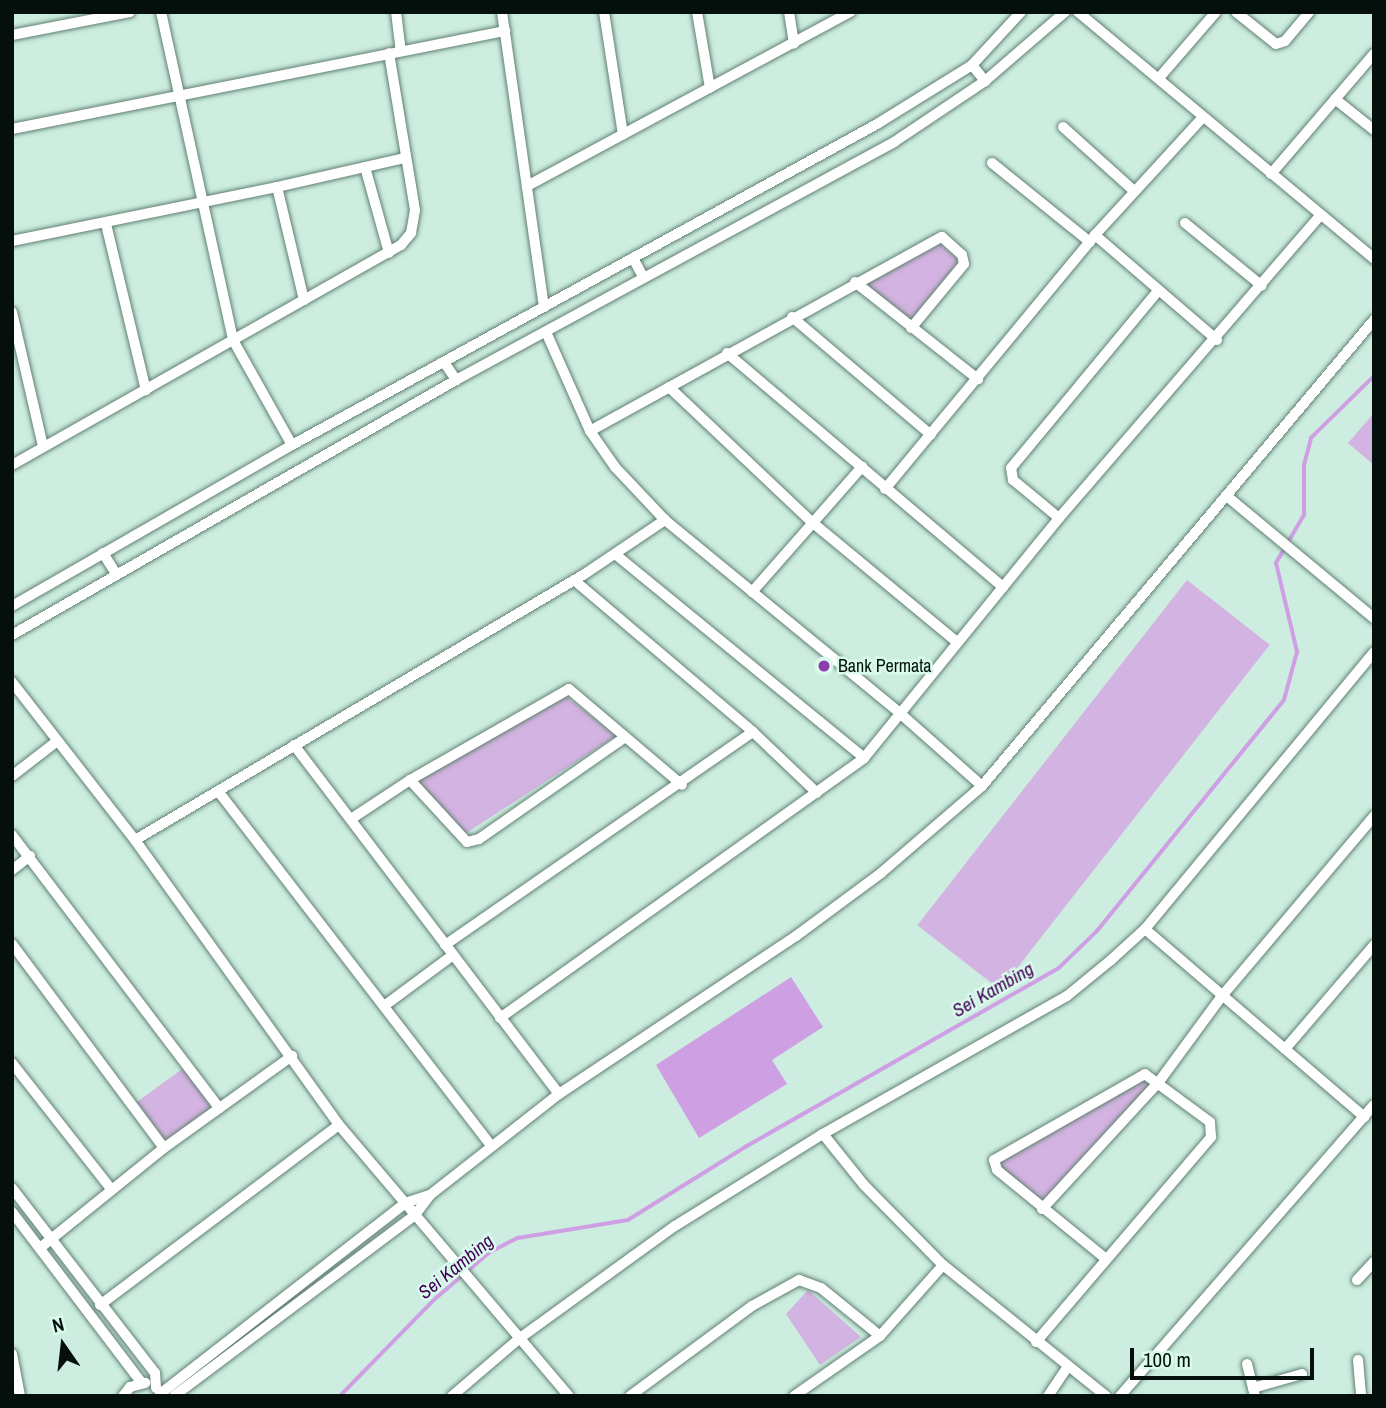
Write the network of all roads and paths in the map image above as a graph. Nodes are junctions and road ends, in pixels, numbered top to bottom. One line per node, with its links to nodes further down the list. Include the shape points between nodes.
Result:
1 (130, 12): 16 (street)
2 (161, 12): 25 (street)
3 (396, 12): 18 (street)
4 (502, 12): 15 (street)
5 (604, 12): 31 (street)
6 (697, 12): 24 (street)
7 (789, 12): 17 (street)
8 (850, 12): 17 (street)
9 (1021, 12): 21 (street)
10 (1065, 12): 23 (street)
11 (1078, 12): 22 (street)
12 (1216, 12): 22 (street)
13 (1236, 12): 14 (street, via 1276,44 1285,41)
14 (1309, 12)
15 (505, 31): 18 (street); 36 (street)
16 (12, 35)
17 (794, 44): 24 (street)
18 (401, 51): 19 (street)
19 (389, 53): 25 (street); 32 (street)
20 (1374, 54): 26 (street)
21 (972, 65): 23 (street); 46 (street, via 877,124)
22 (1159, 78): 27 (street)
23 (985, 81): 48 (street, via 894,142)
24 (710, 88): 31 (street)
25 (178, 97): 29 (street); 39 (street)
26 (1335, 99): 30 (street); 35 (street)
27 (1203, 117): 35 (street); 38 (street)
28 (1063, 127): 38 (street)
29 (12, 129)
30 (1374, 131)
31 (623, 135): 36 (street)
32 (405, 158): 34 (street); 45 (street, via 415,210 411,233)
33 (992, 163): 43 (street)
34 (365, 167): 37 (street); 45 (street)
35 (1271, 173): 40 (street)
36 (529, 185): 53 (street)
37 (277, 187): 39 (street); 52 (street)
38 (1134, 191): 43 (street)
39 (199, 203): 42 (street); 59 (street)
40 (1320, 216): 47 (street); 50 (street)
41 (1185, 223): 50 (street)
42 (106, 224): 44 (street); 66 (street)
43 (1093, 238): 51 (street); 63 (street)
44 (12, 241)
45 (389, 253): 52 (street)
46 (633, 257): 48 (street); 53 (street)
47 (1374, 259)
48 (643, 277): 58 (street)
49 (855, 282): 55 (street); 57 (street); 57 (street, via 934,238 951,244 964,264)
50 (1262, 286): 60 (street)
51 (1158, 290): 60 (street); 75 (street, via 1011,468 1013,480)
52 (304, 300): 59 (street)
53 (544, 307): 62 (street)
54 (12, 312): 70 (street)
55 (792, 317): 61 (street); 68 (street)
56 (1374, 320): 74 (street)
57 (911, 328): 63 (street)
58 (546, 332): 64 (street); 67 (street)
59 (233, 340): 66 (street); 69 (street)
60 (1216, 340): 75 (street)
61 (727, 353): 65 (street); 72 (street)
62 (444, 362): 64 (street); 69 (street)
63 (978, 379): 68 (street)
64 (456, 380): 80 (street)
65 (669, 387): 67 (street); 77 (street)
66 (146, 390): 70 (street)
67 (590, 431): 76 (street, via 615,467)
68 (931, 435): 73 (street)
69 (292, 445): 78 (street)
70 (44, 446): 71 (street)
71 (12, 465)
72 (862, 467): 73 (street); 77 (street)
73 (886, 489): 82 (street)
74 (1228, 497): 85 (street); 99 (street)
75 (1059, 518): 82 (street)
76 (665, 520): 79 (street); 83 (street)
77 (813, 523): 83 (street); 87 (street)
78 (103, 553): 80 (street); 84 (street)
79 (615, 554): 81 (street); 95 (street)
80 (115, 572): 86 (street)
81 (574, 580): 91 (street); 94 (street)
82 (1003, 587): 87 (street)
83 (751, 592): 90 (street)
84 (12, 606)
85 (1374, 618)
86 (12, 635)
87 (957, 642): 90 (street)
88 (1374, 652): 108 (street)
89 (12, 682): 93 (street)
90 (902, 715): 95 (street); 99 (street)
91 (753, 732): 98 (street); 101 (street)
92 (625, 737): 97 (street, via 569,689); 97 (street, via 478,839 467,842 461,841); 98 (street)
93 (56, 742): 96 (street); 105 (street)
94 (294, 744): 100 (street); 103 (street)
95 (864, 758): 101 (street)
96 (12, 776)
97 (410, 780): 103 (street)
98 (682, 785): 110 (street)
99 (982, 786): 120 (street, via 881,873 796,936)
100 (218, 791): 105 (street); 114 (street)
101 (817, 793): 115 (street)
102 (1374, 816): 113 (street)
103 (351, 819): 110 (street)
104 (12, 835): 106 (street)
105 (135, 840): 117 (street)
106 (30, 856): 107 (street); 122 (street)
107 (12, 870)
108 (1145, 929): 113 (street); 125 (street, via 1067,996)
109 (12, 944): 127 (street)
110 (445, 944): 112 (street)
111 (1374, 945): 116 (street)
112 (453, 955): 114 (street); 115 (street)
113 (1222, 996): 116 (street); 119 (street)
114 (384, 1006): 126 (street)
115 (500, 1018): 120 (street)
116 (1285, 1049): 123 (street)
117 (292, 1056): 122 (street); 124 (street)
118 (12, 1063): 129 (street)
119 (1158, 1083): 132 (street); 132 (street, via 1143,1075 994,1160 997,1170); 137 (street, via 1210,1122 1213,1131)
120 (559, 1094): 126 (street)
121 (1374, 1105): 123 (street)
122 (219, 1108): 127 (street)
123 (1364, 1117): 164 (street)
124 (339, 1125): 131 (street); 142 (street)
125 (823, 1134): 139 (street, via 864,1185); 145 (street, via 675,1226)
126 (491, 1146): 130 (street)
127 (164, 1148): 129 (street)
128 (12, 1188): 135 (street)
129 (111, 1189): 135 (street)
130 (430, 1195): 131 (street); 134 (street)
131 (405, 1203): 134 (street); 141 (street)
132 (1042, 1209): 137 (street)
133 (12, 1212): 136 (street)
134 (415, 1215): 143 (street); 145 (street, via 460,1262)
135 (50, 1239): 136 (street); 142 (street)
136 (40, 1248): 152 (street)
137 (1105, 1259): 146 (street)
138 (1374, 1262): 140 (street)
139 (943, 1265): 144 (street); 146 (street)
140 (1357, 1280)
141 (285, 1292): 143 (street); 154 (street)
142 (100, 1304): 154 (street, via 155,1373)
143 (293, 1304): 158 (street)
144 (880, 1336): 155 (street); 161 (street, via 821,1288 799,1280 752,1306)
145 (520, 1338): 159 (street); 160 (street)
146 (1036, 1342): 150 (street)
147 (12, 1354): 156 (street)
148 (1358, 1360): 165 (street)
149 (1247, 1364): 153 (street)
150 (1067, 1368): 162 (street); 163 (street)
151 (1301, 1374): 153 (street)
152 (142, 1383): 154 (street); 157 (street)
153 (1254, 1392)
154 (159, 1393)
155 (797, 1395)
156 (20, 1396)
157 (123, 1396)
158 (174, 1396)
159 (452, 1396)
160 (569, 1396)
161 (630, 1396)
162 (1048, 1396)
163 (1106, 1396)
164 (1119, 1396)
165 (1361, 1396)

